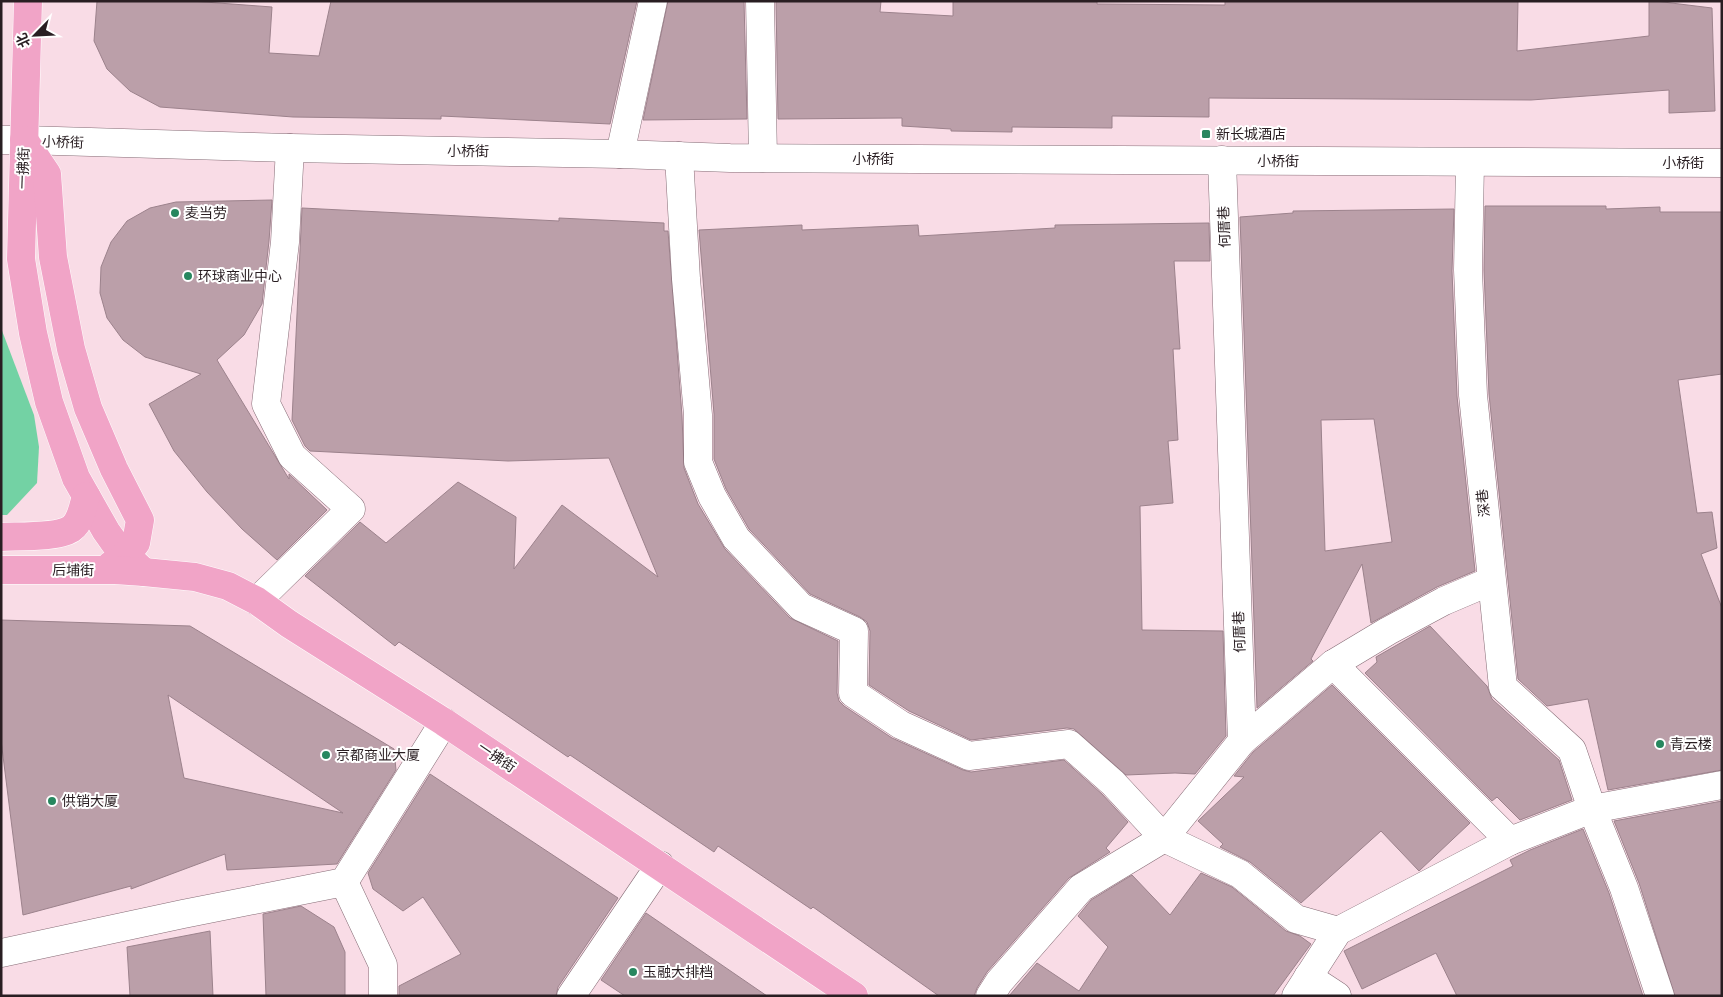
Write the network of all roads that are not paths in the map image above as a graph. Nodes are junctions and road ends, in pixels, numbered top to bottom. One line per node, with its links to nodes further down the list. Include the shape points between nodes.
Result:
1 (28, 1): 4 (main road)
2 (654, 1): 6 (street)
3 (760, 1): 8 (street)
4 (12, 140): 5 (street, 小桥街); 12 (main road, 一拂街, via 21,259 33,333 49,402 76,478); 14 (main road, 一拂街, via 47,174 54,257 71,350 88,408 140,520)
5 (290, 148): 6 (street, 小桥街); 17 (street, via 285,242 266,404 292,456 351,509)
6 (620, 154): 7 (street, 小桥街)
7 (679, 156): 8 (street, 小桥街); 23 (street, via 698,415 698,462 712,496 736,538 801,607 854,631 853,693 901,725 969,756 1069,744 1113,782)
8 (763, 158): 9 (street, 小桥街)
9 (1222, 160): 10 (street, 小桥街); 20 (street, 何厝巷)
10 (1470, 163): 11 (street, 小桥街); 16 (street, 深巷, via 1468,270 1473,395)
11 (1722, 163)
12 (86, 496): 13 (main road, via 81,515 72,529 50,535); 14 (main road, 一拂街, via 118,548)
13 (1, 536)
14 (135, 563): 15 (main road, 后埔街, via 120,561 97,570); 17 (main road, 一拂街, via 228,586)
15 (1, 570)
16 (1491, 581): 18 (street, via 1444,601); 22 (street, 深巷, via 1503,686 1572,750)
17 (257, 601): 19 (main road, 一拂街)
18 (1333, 664): 20 (street); 24 (street)
19 (444, 722): 25 (main road, 一拂街); 26 (street)
20 (1242, 741): 23 (street)
21 (1722, 785): 22 (street)
22 (1592, 809): 24 (street); 35 (street, 深巷, via 1624,888)
23 (1164, 838): 27 (street, via 1240,874 1296,919); 33 (street, via 1081,888)
24 (1510, 841): 27 (street)
25 (660, 865): 31 (street); 32 (main road, 一拂街)
26 (344, 882): 28 (street); 30 (street, via 382,965)
27 (1338, 931): 29 (street)
28 (1, 953)
29 (1302, 986): 34 (street)
30 (383, 996)
31 (571, 996)
32 (854, 996)
33 (990, 996)
34 (1337, 996)
35 (1660, 996)

